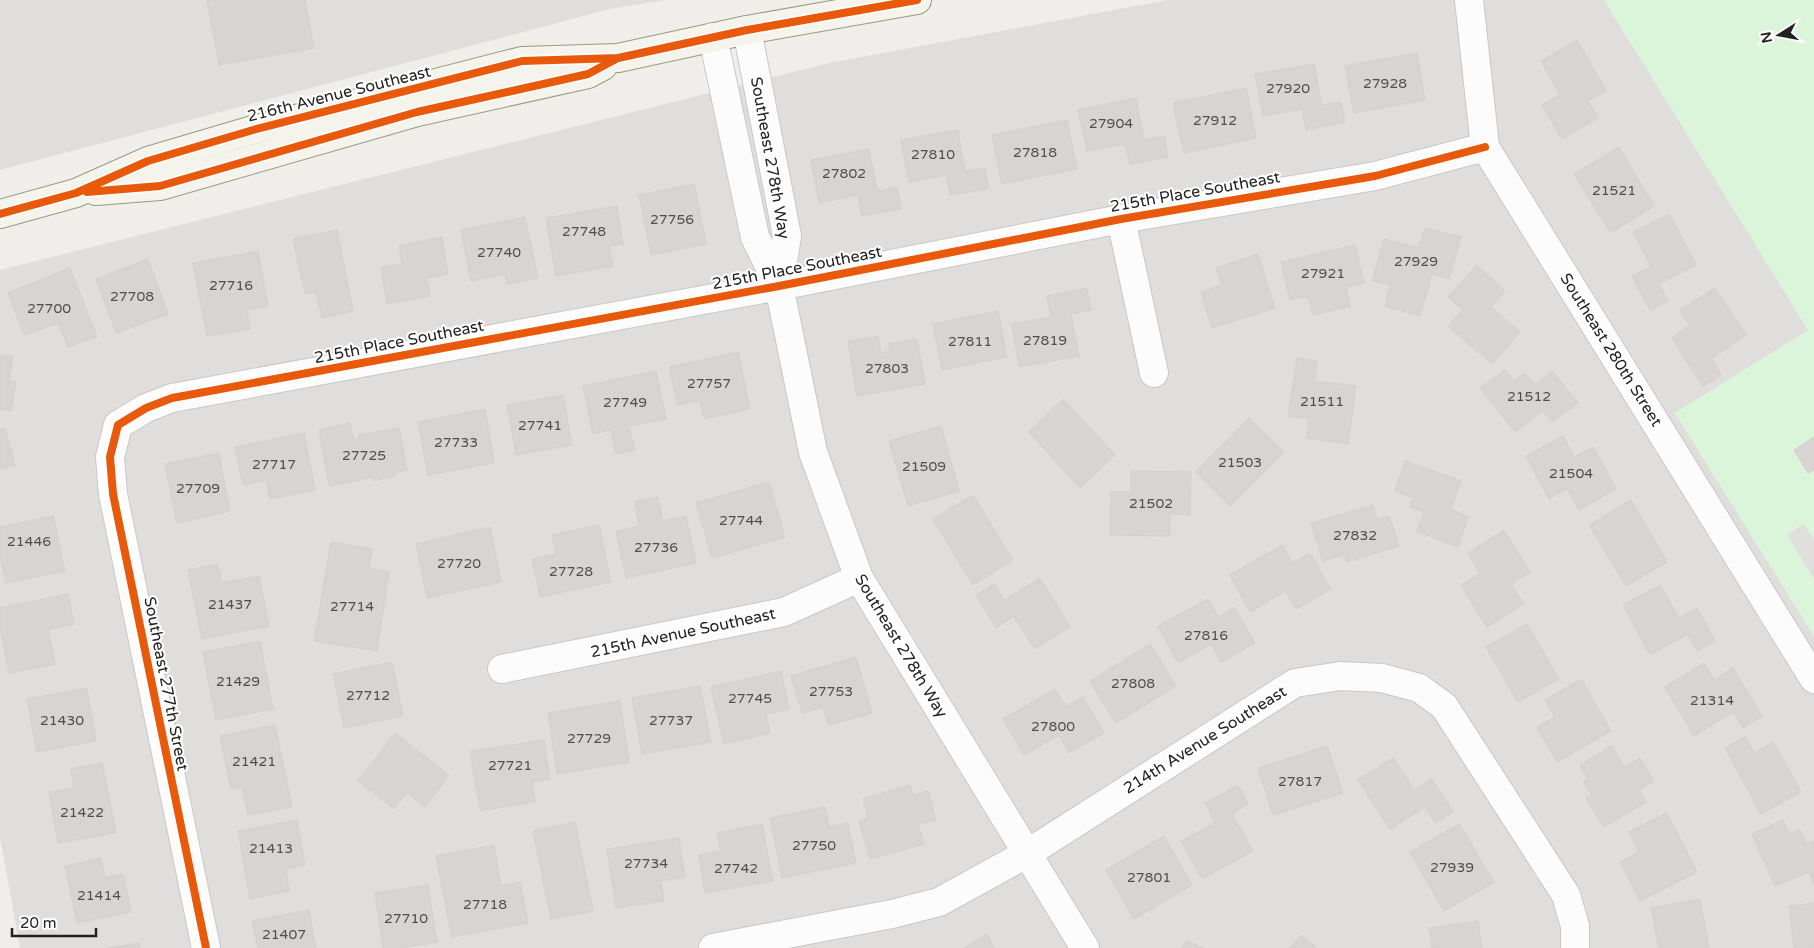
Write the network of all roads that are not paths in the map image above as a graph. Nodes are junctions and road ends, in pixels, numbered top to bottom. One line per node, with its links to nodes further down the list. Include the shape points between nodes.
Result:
1 (917, 0): 3 (street, 216th Avenue Southeast)
2 (1469, 0): 5 (street, Southeast 280th Street)
3 (747, 30): 4 (street, 216th Avenue Southeast); 8 (street, Southeast 278th Way, via 787,236)
4 (713, 37): 6 (street, 216th Avenue Southeast, via 618,58 522,61 253,130 148,161 76,193); 8 (street, Southeast 278th Way, via 755,237)
5 (1485, 147): 7 (street, 215th Place Southeast, via 1375,176); 13 (street, Southeast 280th Street)
6 (0, 214)
7 (1121, 219): 8 (street, 215th Place Southeast); 9 (street)
8 (779, 286): 10 (street, 215th Place Southeast, via 172,398 146,408); 11 (street, Southeast 278th Way, via 813,452)
9 (1154, 373)
10 (118, 425): 15 (street, Southeast 277th Street, via 110,457 113,494)
11 (859, 578): 12 (street, 215th Avenue Southeast, via 784,612); 14 (street, Southeast 278th Way)
12 (502, 669)
13 (1814, 679)
14 (1028, 853): 16 (street, 214th Avenue Southeast, via 938,902 892,914); 17 (street, Southeast 278th Way); 18 (street, 214th Avenue Southeast, via 1295,684 1340,676 1382,678 1419,688 1444,706 1566,894 1575,926)
15 (206, 948)
16 (713, 948)
17 (1085, 948)
18 (1575, 948)

